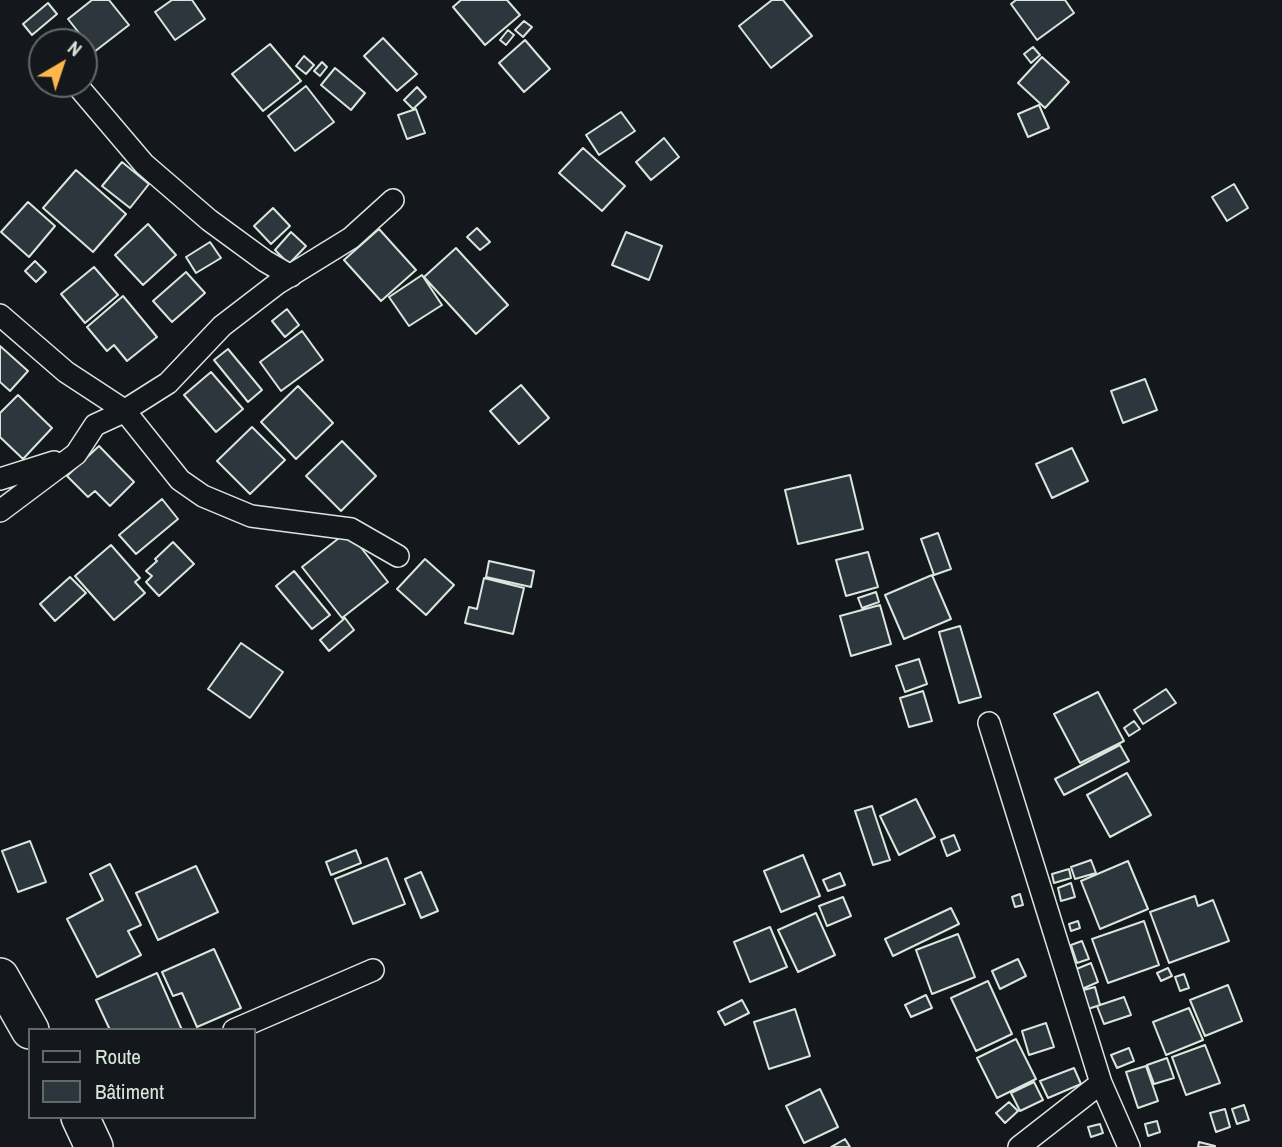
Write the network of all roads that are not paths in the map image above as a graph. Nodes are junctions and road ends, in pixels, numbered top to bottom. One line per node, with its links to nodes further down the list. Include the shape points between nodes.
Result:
1 (88, 98): 3 (street, via 144,164 209,220)
2 (393, 200): 3 (street, via 351,238)
3 (291, 276): 5 (street, via 222,326 168,383)
4 (0, 315): 5 (street, via 66,372)
5 (124, 410): 6 (street, via 95,425); 9 (street, via 180,480 203,496 251,516 351,529)
6 (76, 454): 7 (street); 8 (street)
7 (0, 479)
8 (0, 511)
9 (398, 556)
10 (989, 723): 15 (street)
11 (373, 970): 14 (street)
12 (0, 977): 13 (highway)
13 (29, 1028)
14 (239, 1028)
15 (1101, 1083): 16 (street); 17 (street)
16 (1019, 1147)
17 (1129, 1147)

